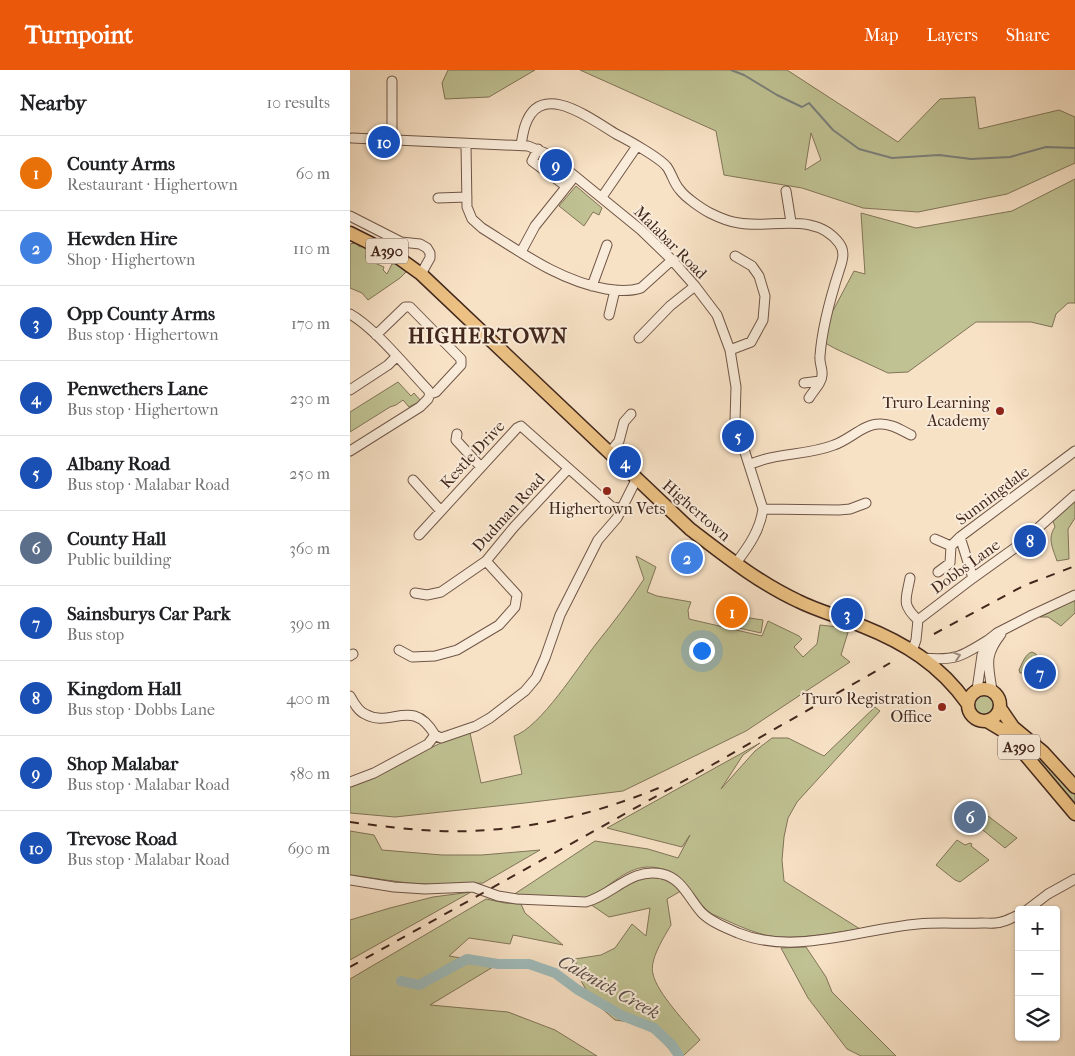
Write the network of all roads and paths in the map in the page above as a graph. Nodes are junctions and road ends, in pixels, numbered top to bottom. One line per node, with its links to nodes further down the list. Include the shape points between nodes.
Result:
1 (392, 81): 3 (street)
2 (351, 138): 3 (street, Malabar Road)
3 (392, 140): 4 (street, Malabar Road)
4 (466, 144): 5 (street, Malabar Road); 11 (street)
5 (521, 145): 6 (street, via 530,115 538,108 559,104 577,110); 7 (street, Malabar Road)
6 (637, 146): 12 (street); 15 (street, via 666,166 680,191 710,213 738,223)
7 (538, 149): 8 (street, Malabar Road); 9 (street, via 532,161)
8 (575, 176): 9 (street); 12 (street, Malabar Road)
9 (566, 186): 18 (street, via 535,226)
10 (786, 191): 15 (street)
11 (467, 197): 13 (street); 18 (street, via 472,219)
12 (602, 197): 20 (street, Malabar Road)
13 (438, 198)
14 (350, 216): 21 (street, via 401,242 427,248 430,258)
15 (791, 222): 31 (street, via 809,224 830,233 843,252 823,335)
16 (350, 233): 21 (highway, A390, via 396,256)
17 (607, 246): 22 (street)
18 (521, 252): 22 (street, via 557,274)
19 (735, 256): 29 (street, via 752,266 765,296 763,320 751,342)
20 (672, 260): 23 (street, Malabar Road); 24 (street, via 640,288)
21 (421, 274): 41 (highway, Highertown / A390)
22 (592, 286): 24 (street)
23 (695, 286): 28 (street); 29 (street, Malabar Road, via 717,315)
24 (615, 290): 26 (street)
25 (350, 314): 27 (street)
26 (609, 315)
27 (376, 335): 30 (street); 34 (street, via 405,307 410,307 460,360 461,365 436,392)
28 (638, 338)
29 (730, 350): 42 (street, Malabar Road, via 736,387 735,421)
30 (396, 357): 33 (street); 34 (street)
31 (820, 381): 32 (street); 35 (street)
32 (804, 383)
33 (350, 390)
34 (430, 394): 39 (street, via 420,407)
35 (809, 398)
36 (631, 414): 41 (street, via 624,422 619,441)
37 (457, 434): 43 (street, via 456,440)
38 (911, 435): 42 (street, via 890,425 873,424 845,441 821,450 770,457)
39 (350, 451)
40 (1075, 451): 53 (street, Sunningdale)
41 (610, 452): 45 (highway, Highertown / A390)
42 (748, 465): 50 (street, Malabar Road)
43 (480, 466): 44 (street, Kestle Drive, via 520,426); 51 (street, Kestle Drive)
44 (568, 469): 49 (street, Kestle Drive, via 611,506); 56 (street, Dudman Road)
45 (637, 478): 49 (street); 57 (highway, Highertown / A390, via 690,529)
46 (413, 480): 51 (street)
47 (1075, 495): 60 (street, Dobbs Lane, via 1019,545)
48 (866, 503): 50 (street, via 839,510)
49 (621, 509): 74 (street, via 598,540 560,615 536,678 525,692 476,726 441,738)
50 (763, 509): 57 (street, via 755,536)
51 (440, 510): 52 (street, Kestle Drive)
52 (419, 535)
53 (960, 538): 55 (street); 60 (street, Sunningdale)
54 (935, 539): 55 (street)
55 (951, 546): 58 (street, via 950,562)
56 (486, 562): 61 (street, Dudman Road, via 441,592); 66 (street, via 517,595 515,607 499,625 457,650 435,656 412,657)
57 (736, 563): 67 (highway, Highertown / A390, via 798,602 875,631)
58 (938, 572)
59 (910, 578): 63 (street, via 905,605)
60 (973, 578): 63 (street, Dobbs Lane)
61 (415, 593)
62 (1075, 595): 64 (street)
63 (918, 620): 67 (street)
64 (1006, 628): 65 (street); 69 (street, via 989,656)
65 (988, 640): 67 (street, one-way to 65, via 939,659 955,658); 68 (street, via 982,654)
66 (398, 650)
67 (917, 654): 68 (highway, Highertown / A390, via 946,669); 71 (highway, Highertown / A390, via 950,681)
68 (976, 691): 69 (highway); 71 (highway)
69 (992, 691): 72 (highway, via 999,700)
70 (350, 696): 74 (street, via 365,715 379,718 410,714 428,724)
71 (967, 703): 73 (highway, via 974,718)
72 (1000, 708): 73 (highway, via 995,717); 76 (highway, A390, via 1013,727 1043,752)
73 (987, 721): 77 (highway, A390, via 1012,739)
74 (435, 735): 75 (street, via 428,744)
75 (350, 782)
76 (1075, 787)
77 (1075, 814)
78 (1075, 879): 80 (street)
79 (350, 880): 81 (street, via 425,889 473,887 517,899 586,902 637,874 663,874 674,879 711,920 738,933 770,941 821,941 918,924 1000,922)
80 (1032, 906)
81 (1015, 916)

